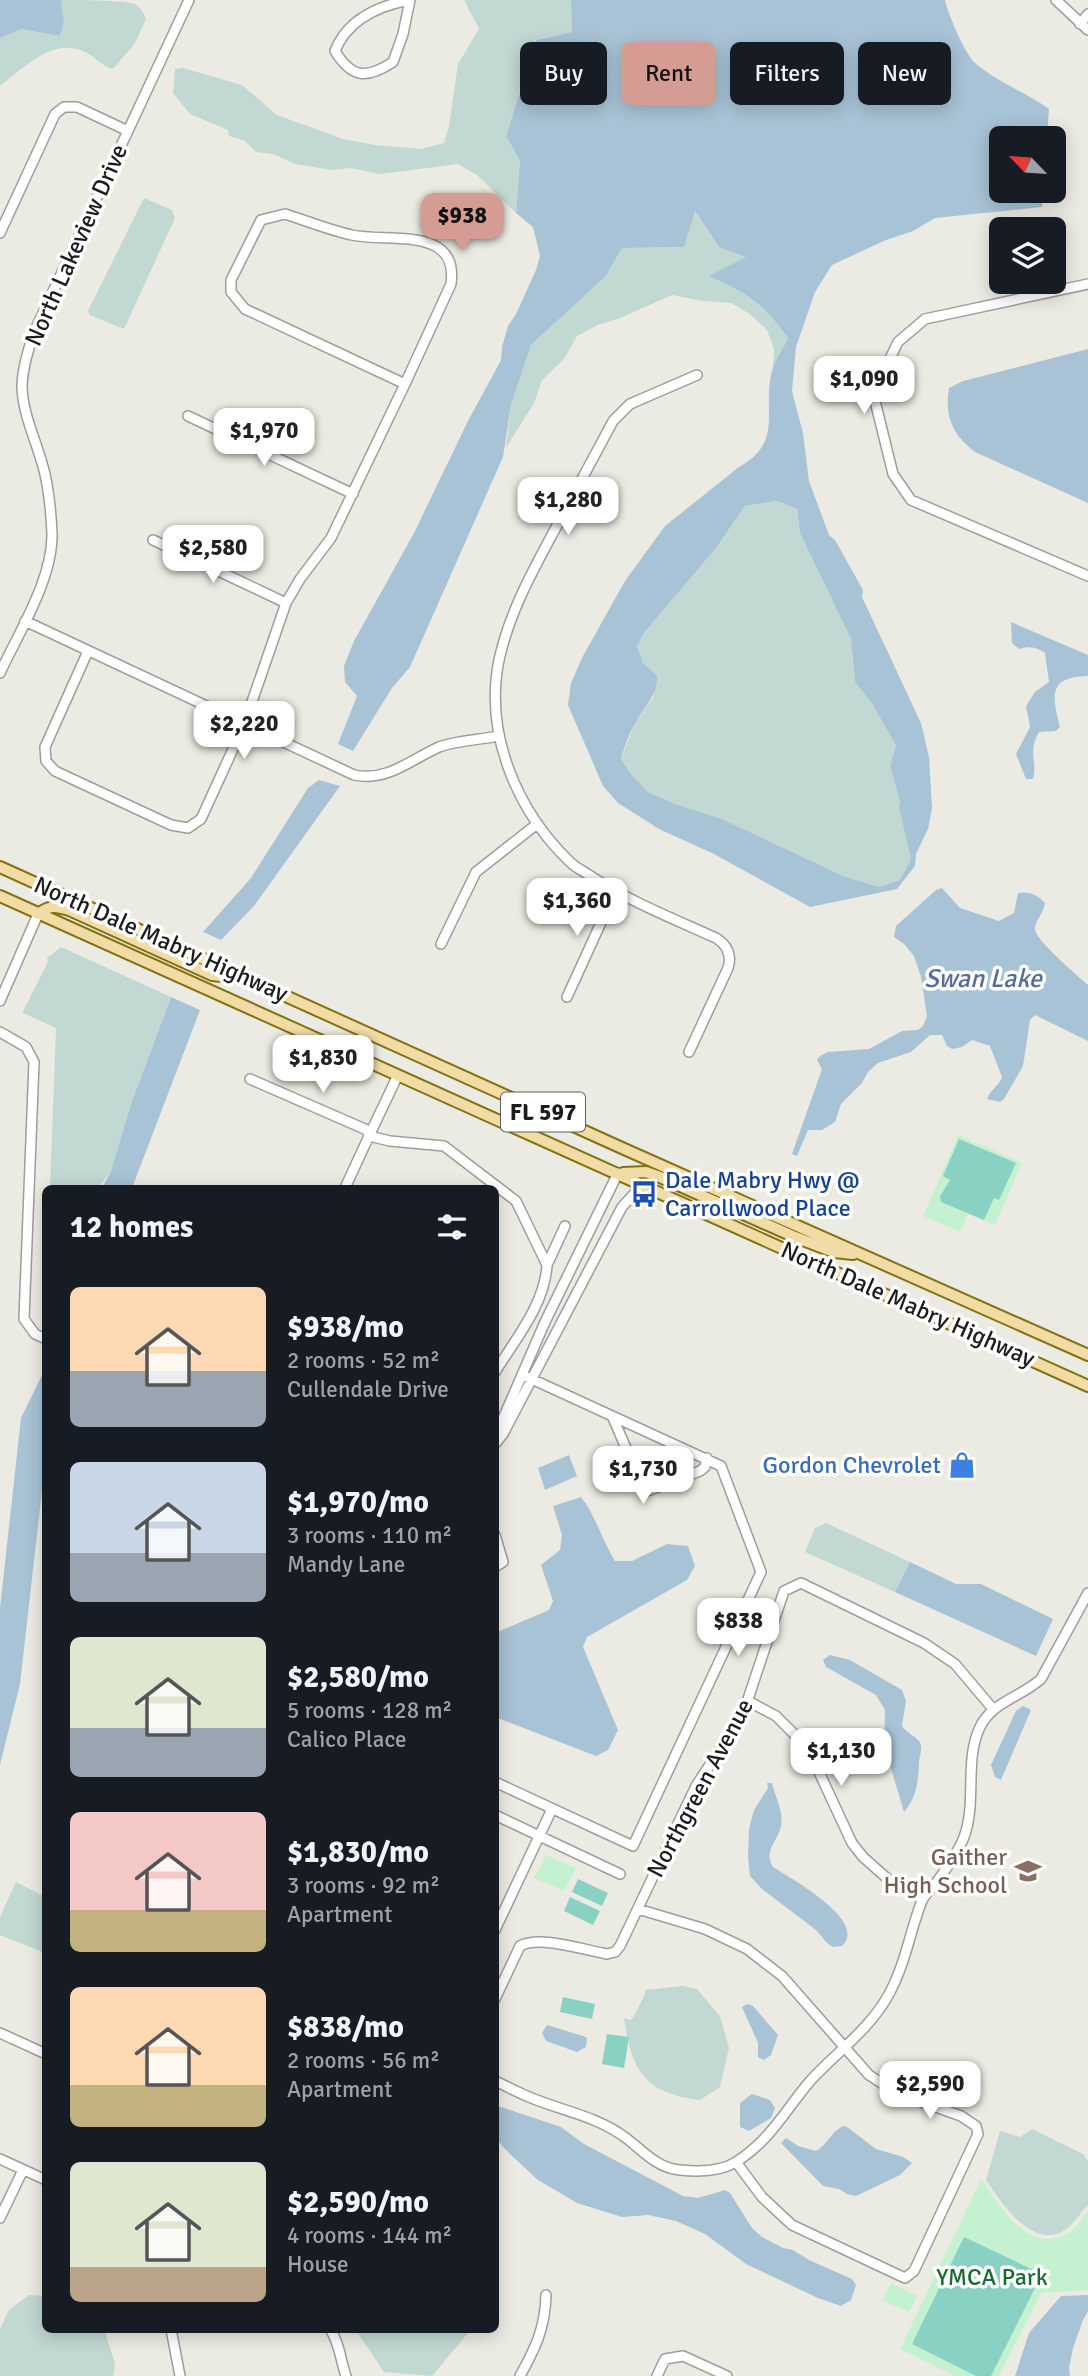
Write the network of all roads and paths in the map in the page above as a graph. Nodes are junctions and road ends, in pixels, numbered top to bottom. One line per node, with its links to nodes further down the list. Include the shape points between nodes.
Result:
1 (189, 0): 6 (street, North Lakeview Drive)
2 (409, 0): 2 (street, via 393,62 371,74 342,63 335,51 351,27 377,9)
3 (1056, 0): 5 (street)
4 (1088, 14): 5 (street)
5 (1084, 27)
6 (128, 131): 7 (street, via 77,107 64,107 55,114); 16 (street, North Lakeview Drive, via 26,356 24,405 43,466 52,533 43,582)
7 (0, 233)
8 (1088, 284): 14 (street, via 925,319 898,342 876,401 893,474 911,500)
9 (697, 375): 20 (street, via 630,404 613,421 511,619 496,686)
10 (405, 384): 10 (street, via 452,284 453,269 446,253 428,242 353,236 285,214 261,220 232,280 231,292 244,309); 12 (street)
11 (188, 416): 12 (street)
12 (353, 494): 15 (street, via 331,538)
13 (153, 540): 15 (street)
14 (1088, 576)
15 (286, 603): 19 (street)
16 (25, 621): 17 (street); 18 (street, North Lakeview Drive)
17 (88, 651): 19 (street); 19 (street, via 45,747 46,761 55,771 188,828 201,819)
18 (0, 673)
19 (244, 725): 20 (street, via 368,778 386,775 441,746)
20 (498, 737): 21 (street, via 513,781)
21 (537, 824): 23 (street, via 571,863); 26 (street, via 475,872)
22 (0, 867): 27 (main road, North Dale Mabry Highway / FL 597)
23 (615, 892): 28 (street); 31 (street, via 716,938 727,949 728,968)
24 (0, 896): 25 (main road, North Dale Mabry Highway / FL 597)
25 (38, 914): 27 (main road, via 47,907 69,910 212,975); 29 (street); 32 (main road, North Dale Mabry Highway / FL 597)
26 (441, 943)
27 (251, 980): 42 (main road, North Dale Mabry Highway / FL 597)
28 (566, 997)
29 (0, 1001)
30 (0, 1032): 48 (street, via 26,1047 34,1062 24,1319)
31 (689, 1052)
32 (398, 1075): 34 (street); 35 (main road, North Dale Mabry Highway / FL 597)
33 (250, 1079): 34 (street, via 367,1129)
34 (369, 1136): 37 (street); 38 (street, via 444,1146)
35 (618, 1173): 36 (main road, North Dale Mabry Highway / FL 597); 41 (street); 42 (main road, via 646,1172 834,1252)
36 (643, 1184): 43 (street, via 622,1207); 52 (main road, North Dale Mabry Highway / FL 597)
37 (346, 1185)
38 (495, 1185)
39 (499, 1188): 44 (street, via 516,1201)
40 (565, 1226): 44 (street)
41 (579, 1252): 43 (street); 46 (street)
42 (866, 1256): 49 (main road, North Dale Mabry Highway / FL 597)
43 (593, 1259): 47 (street)
44 (547, 1265): 45 (street, via 546,1279)
45 (530, 1315): 46 (street); 50 (street)
46 (545, 1322): 47 (street); 51 (street)
47 (559, 1326): 51 (street)
48 (42, 1337)
49 (1088, 1355)
50 (499, 1365)
51 (527, 1377): 53 (street); 54 (street, via 502,1410); 55 (street)
52 (1088, 1386)
53 (613, 1418): 56 (street); 56 (street, via 645,1492 701,1471)
54 (499, 1422)
55 (499, 1439)
56 (707, 1458): 63 (street, via 722,1466 761,1573 633,1846)
57 (499, 1546): 58 (street, via 503,1562)
58 (499, 1564)
59 (1088, 1593): 61 (street, via 1041,1679)
60 (748, 1701): 61 (street, Northgreen Avenue, via 784,1591 801,1583 924,1643 955,1664); 67 (street, via 776,1716 802,1742 863,1857); 68 (street, Northgreen Avenue, via 695,1786)
61 (992, 1709): 67 (street, via 975,1738 964,1836)
62 (499, 1784): 63 (street)
63 (552, 1809): 65 (street)
64 (499, 1817): 65 (street)
65 (540, 1836): 66 (street); 69 (street)
66 (620, 1874)
67 (923, 1899): 72 (street, via 890,1993 869,2024)
68 (638, 1909): 70 (street, Northgreen Avenue, via 615,1952 534,1941 520,1946); 72 (street, via 705,1929 747,1949 782,1976)
69 (499, 1922)
70 (499, 1991)
71 (0, 2034): 73 (street)
72 (844, 2048): 76 (street, via 809,2083 771,2133); 76 (street, via 883,2085 976,2126 976,2143 914,2271 901,2277 792,2225 762,2197)
73 (42, 2052)
74 (499, 2083): 76 (street, via 597,2120 665,2166 701,2172)
75 (0, 2159): 77 (street)
76 (736, 2162)
77 (23, 2170): 78 (street); 79 (street)
78 (42, 2178)
79 (0, 2218)
80 (545, 2295): 85 (street, via 545,2319)
81 (172, 2333): 83 (street)
82 (333, 2333): 84 (street)
83 (180, 2376)
84 (346, 2376)
85 (520, 2376)
86 (657, 2376): 87 (street, via 665,2358 683,2356)
87 (727, 2376)

